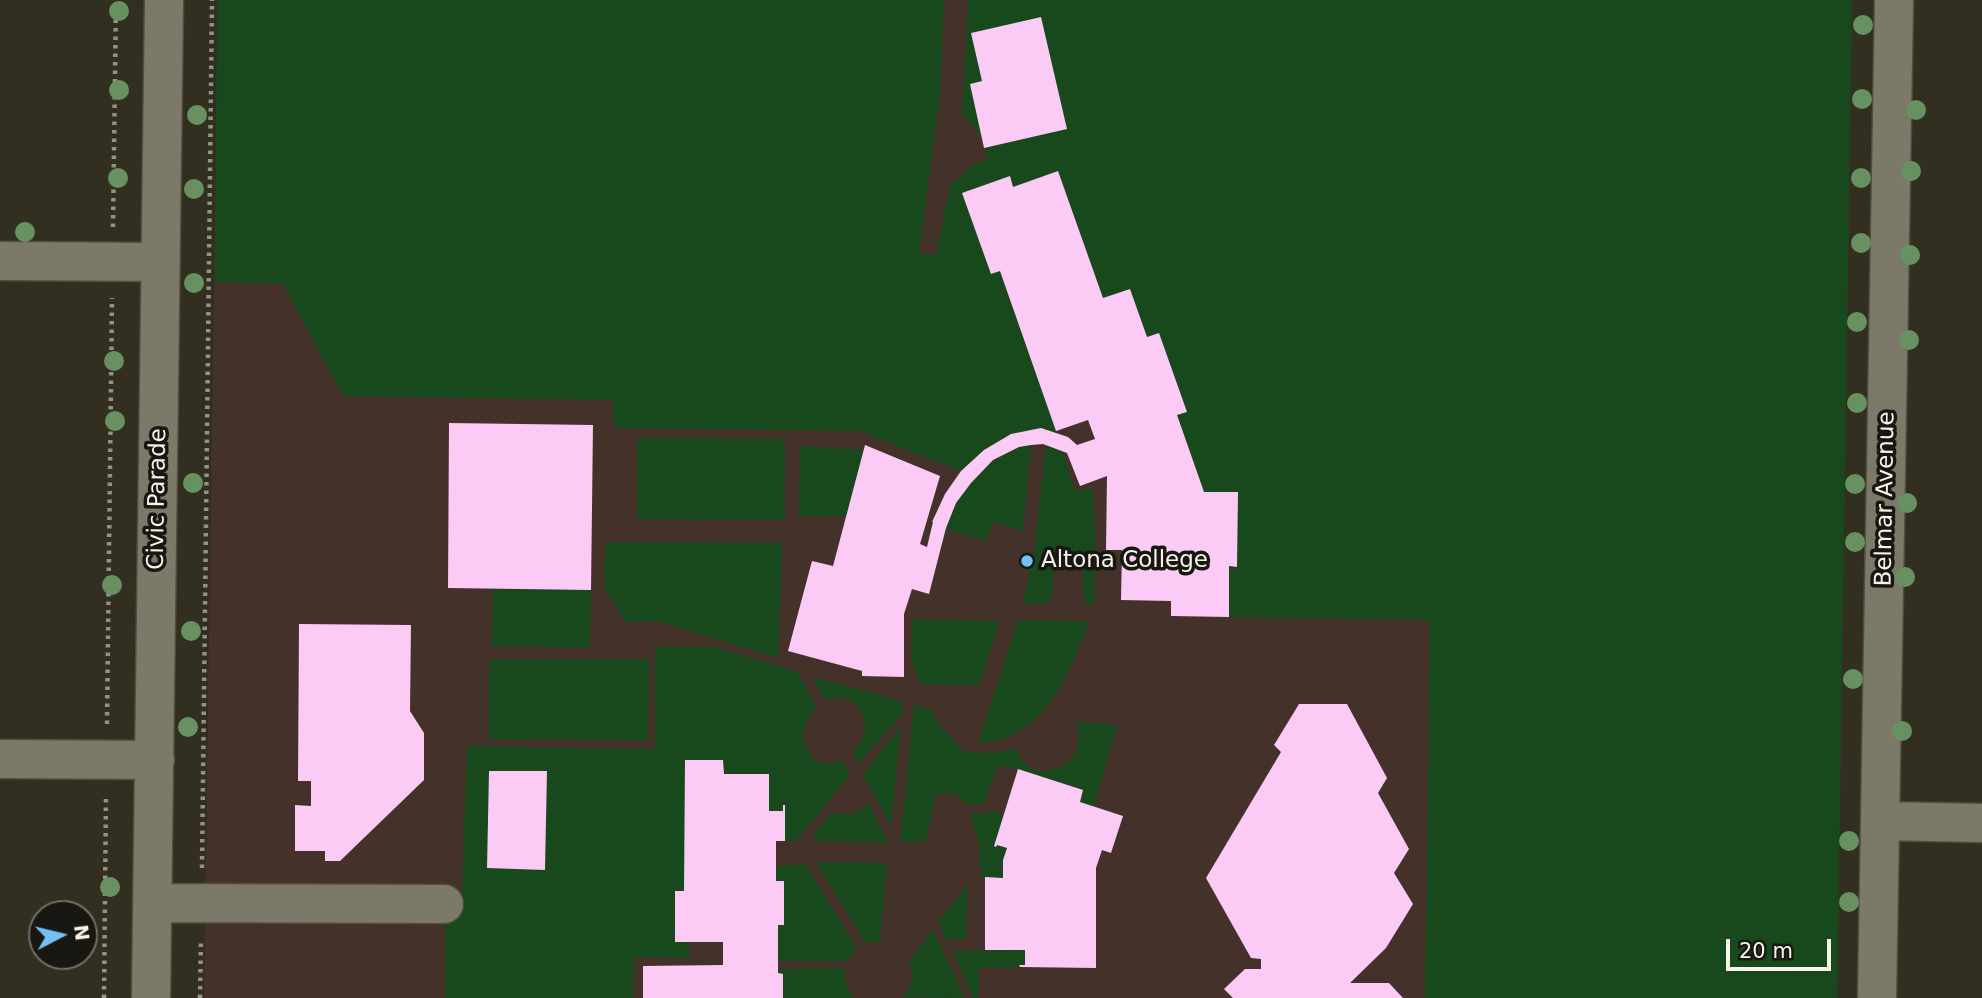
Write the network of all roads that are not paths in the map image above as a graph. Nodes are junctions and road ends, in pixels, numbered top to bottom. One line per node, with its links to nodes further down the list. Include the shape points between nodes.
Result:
1 (164, 0): 4 (street, Civic Parade)
2 (1894, 0): 7 (street, Belmar Avenue)
3 (0, 261): 4 (street)
4 (160, 262): 6 (street, Civic Parade)
5 (0, 760): 6 (street)
6 (155, 760): 9 (street, Civic Parade)
7 (1881, 821): 8 (street); 12 (street, Belmar Avenue)
8 (1982, 823)
9 (153, 903): 10 (street); 11 (street, Civic Parade)
10 (444, 904)
11 (151, 998)
12 (1877, 998)

